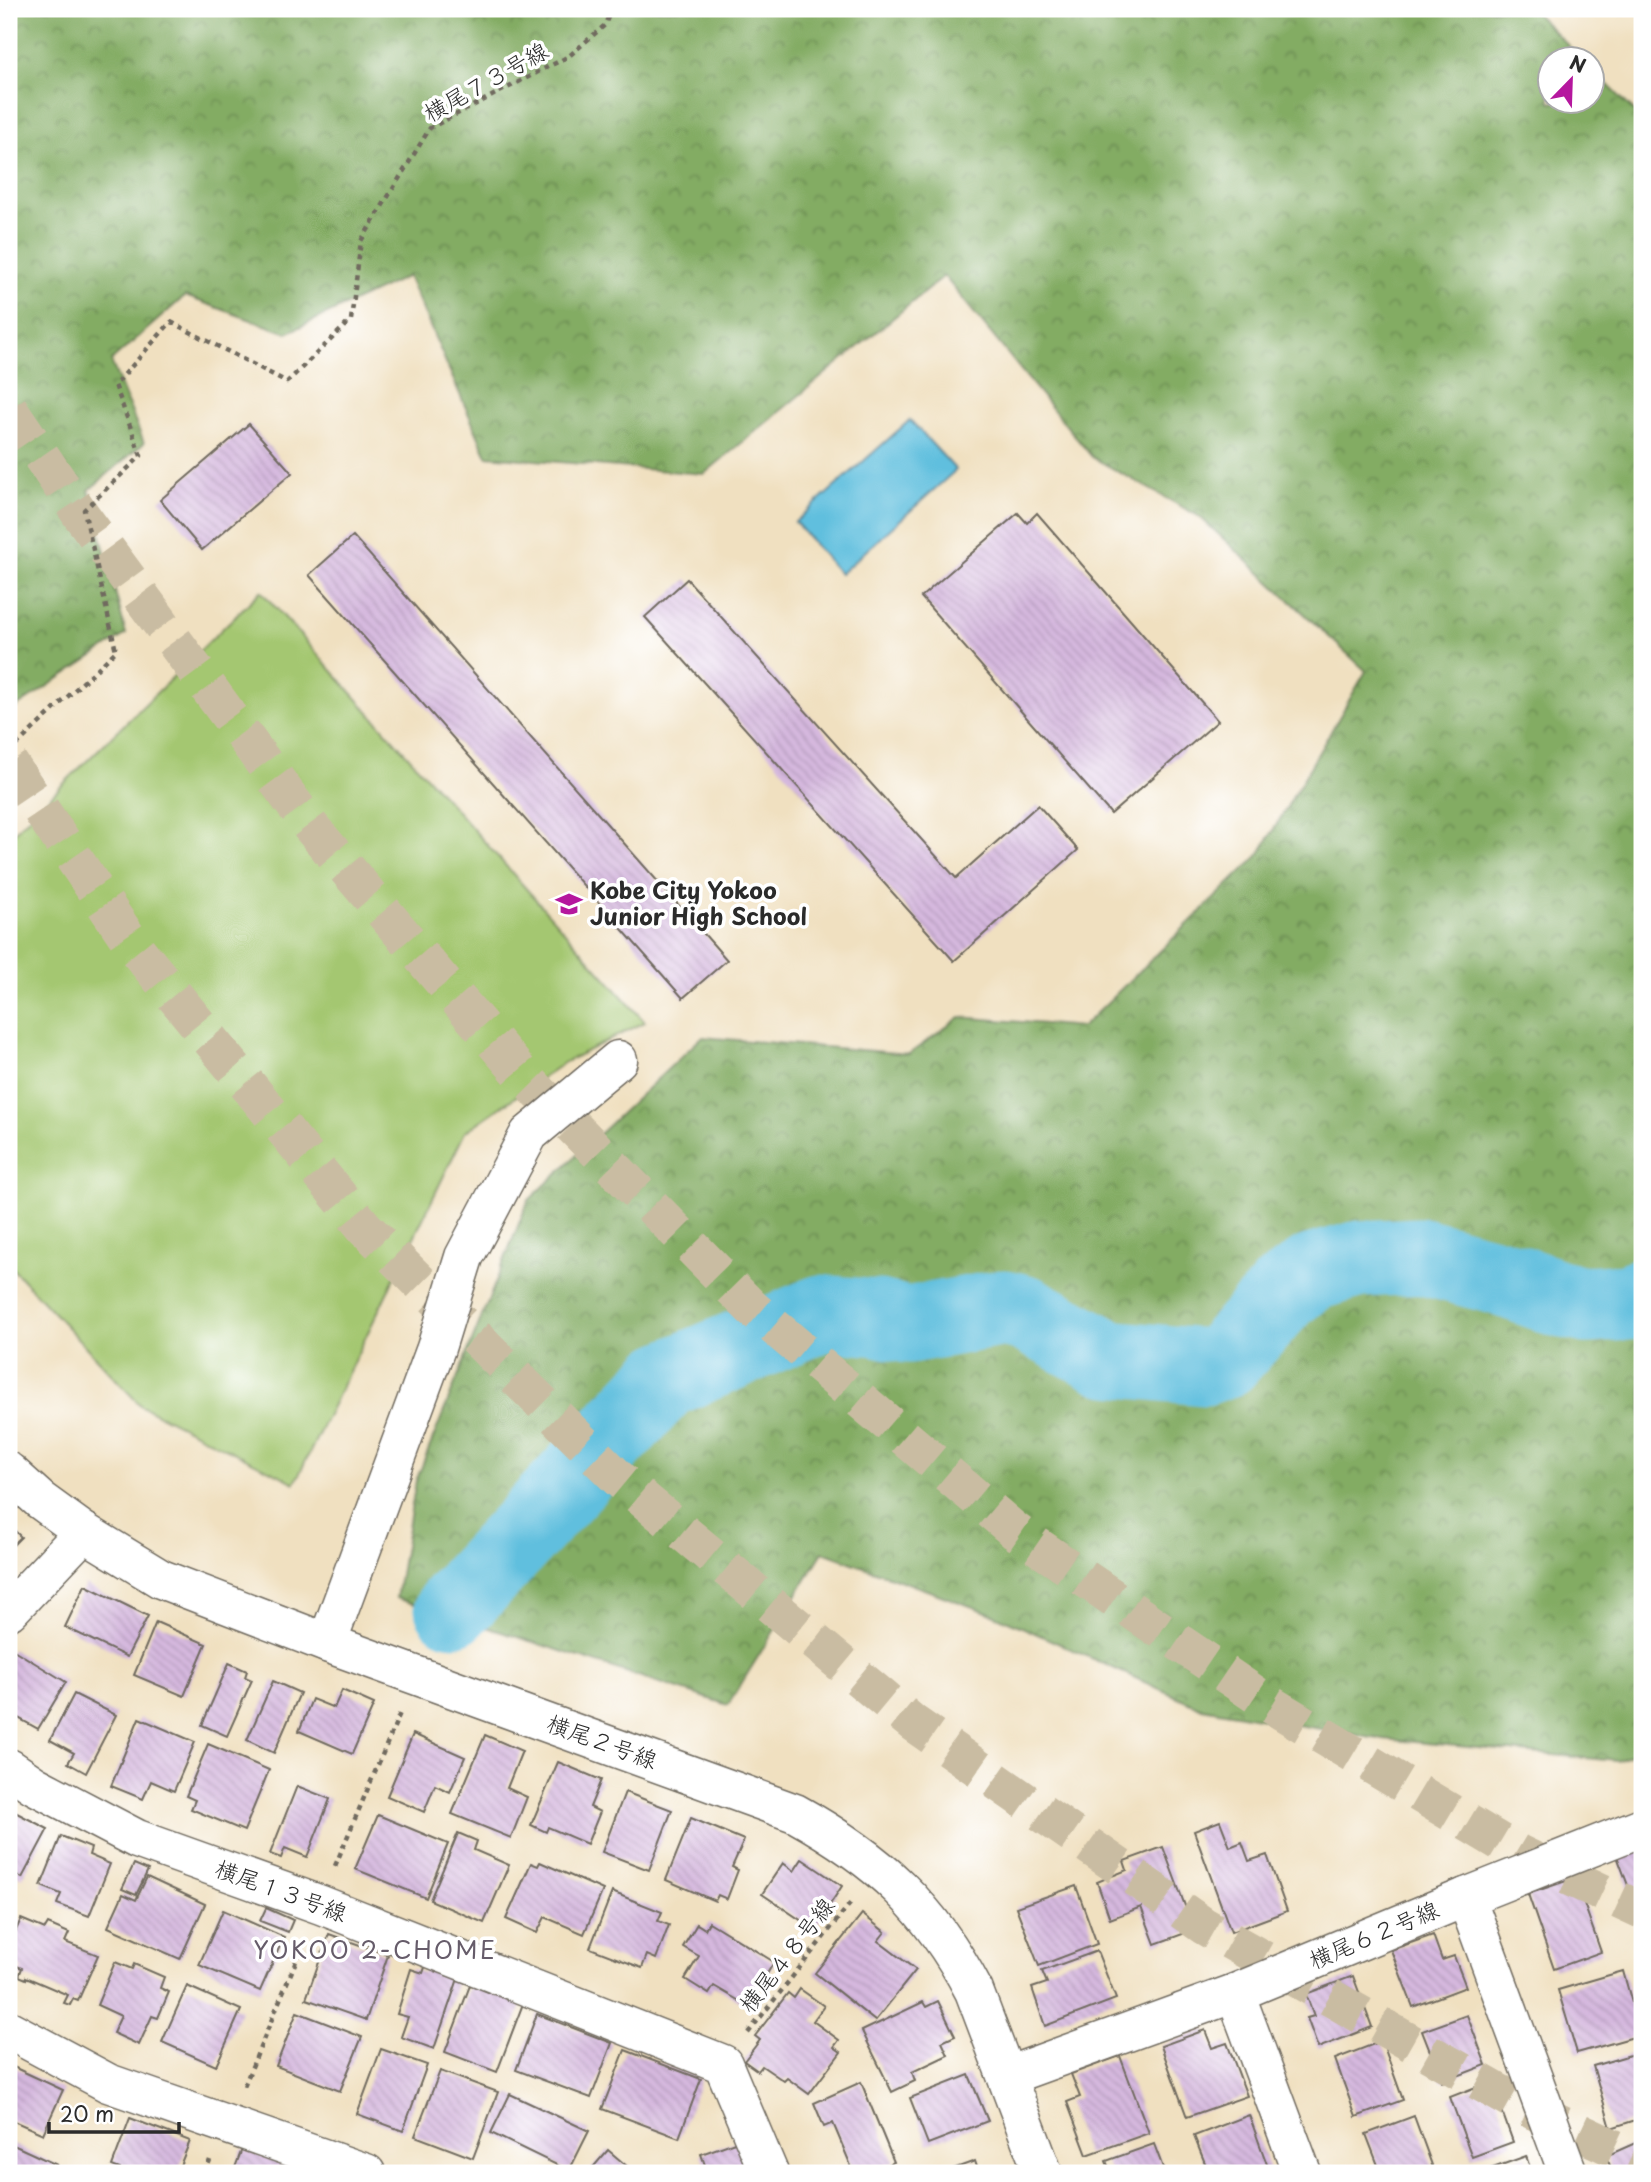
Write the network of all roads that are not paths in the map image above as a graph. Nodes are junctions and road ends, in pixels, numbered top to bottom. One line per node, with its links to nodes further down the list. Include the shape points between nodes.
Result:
1 (618, 1060): 5 (street, via 528,1134 464,1257 436,1348)
2 (9, 1472): 3 (street, 横尾２号線)
3 (83, 1532): 4 (street); 5 (street, 横尾２号線, via 161,1579)
4 (9, 1611)
5 (327, 1643): 11 (street, 横尾２号線, via 795,1813 849,1845 901,1887 962,1967)
6 (9, 1768): 13 (street, 横尾１３号線, via 137,1839 321,1905 723,2064)
7 (1642, 1827): 8 (street)
8 (1466, 1897): 9 (street, 横尾６２号線); 16 (street, 横尾６２号線)
9 (1236, 1993): 11 (street, 横尾６２号線); 15 (street)
10 (9, 2030): 12 (street, via 108,2083)
11 (1007, 2076): 14 (street, 横尾２号線)
12 (366, 2173)
13 (769, 2173)
14 (1043, 2173)
15 (1302, 2173)
16 (1568, 2173)

